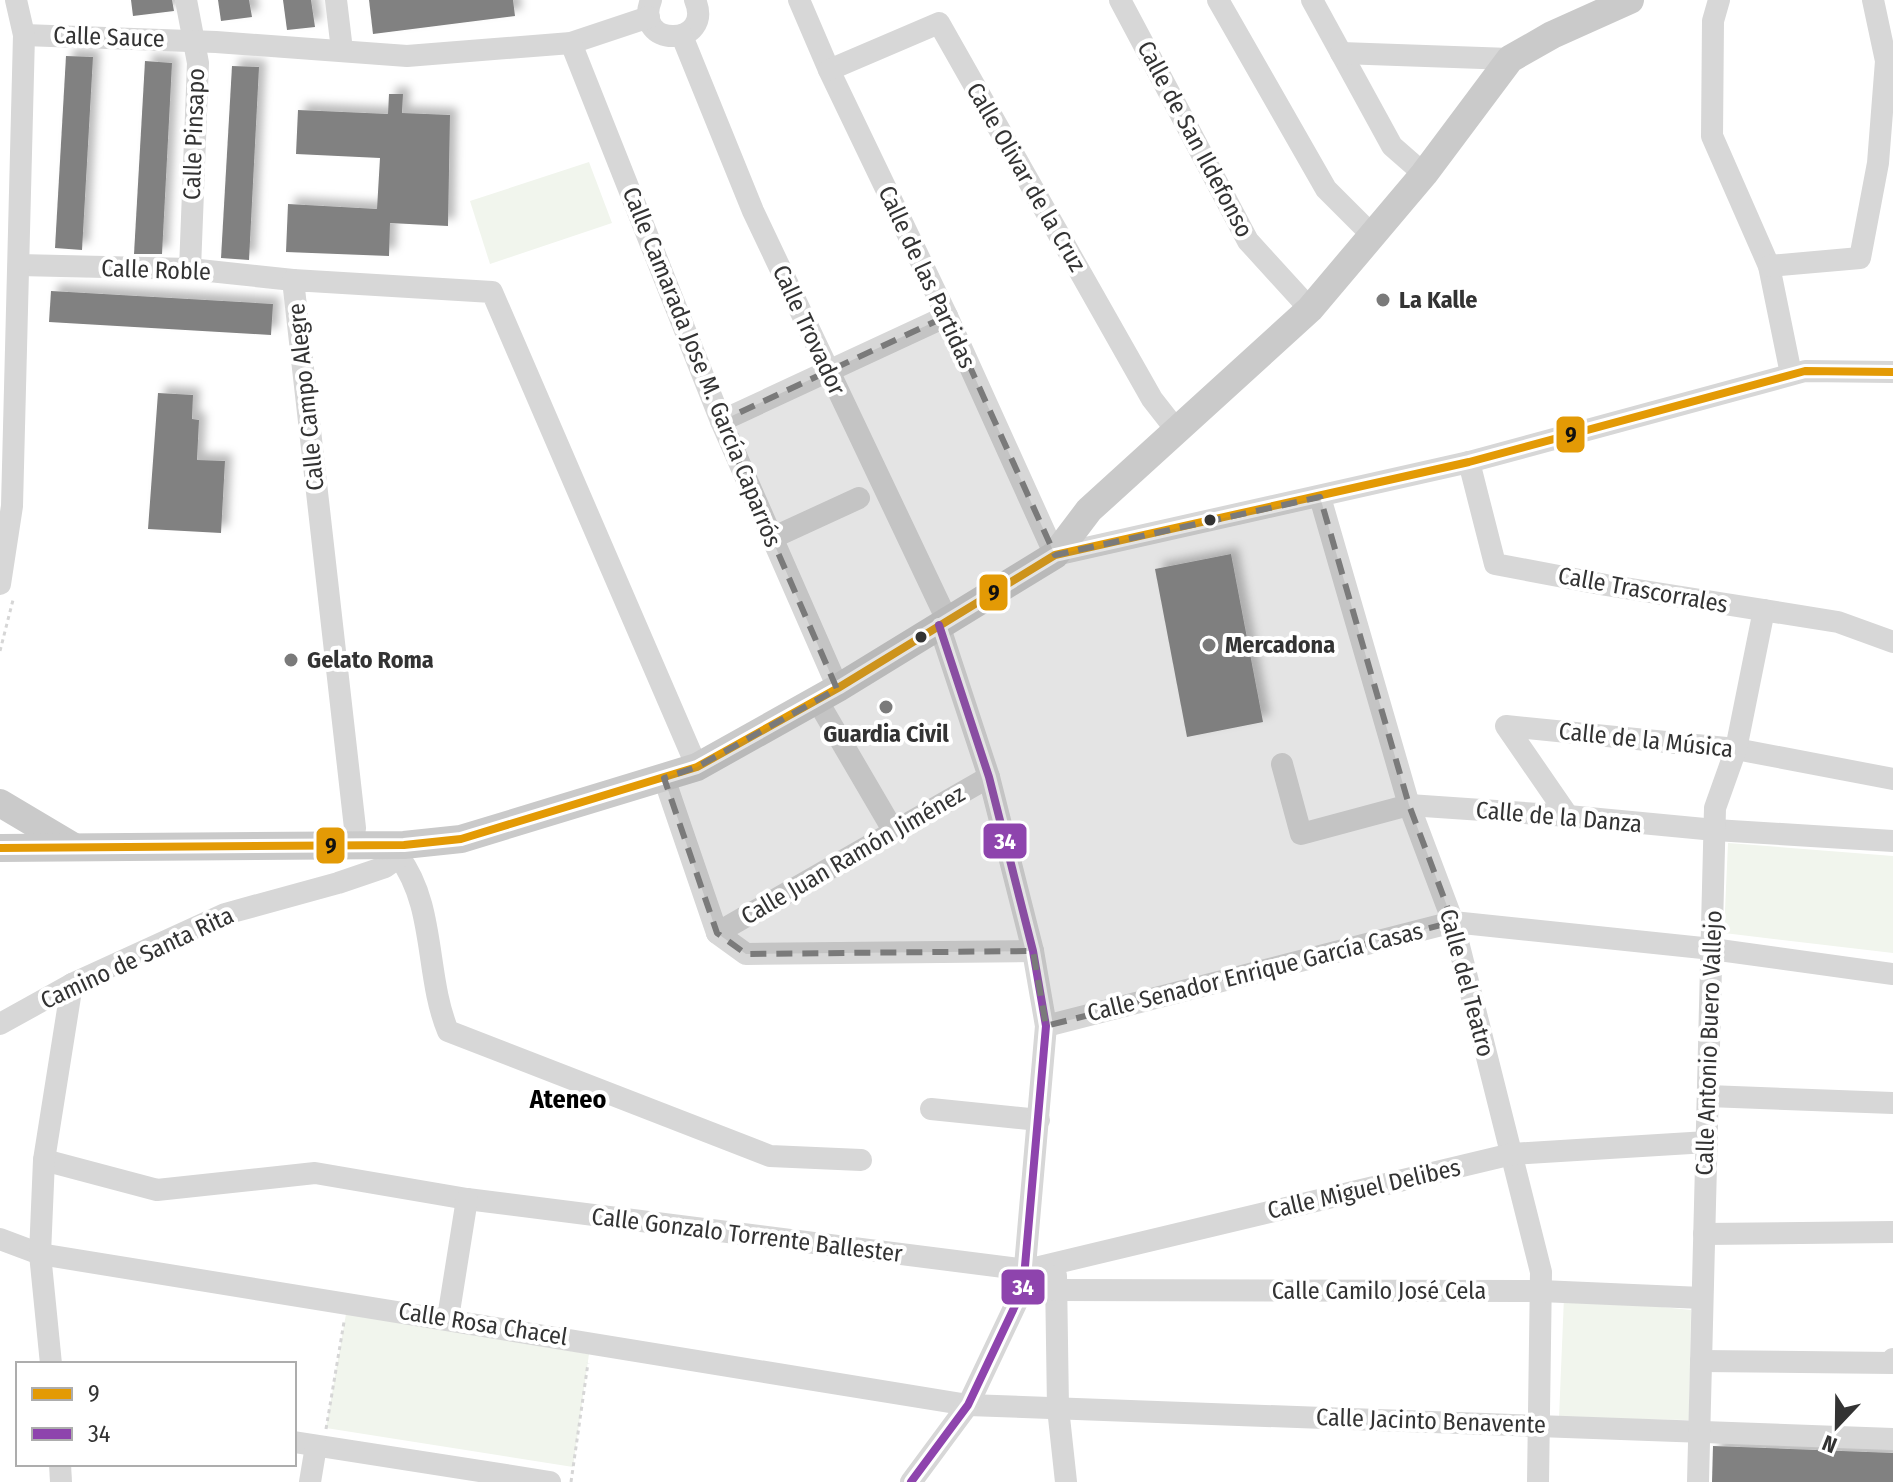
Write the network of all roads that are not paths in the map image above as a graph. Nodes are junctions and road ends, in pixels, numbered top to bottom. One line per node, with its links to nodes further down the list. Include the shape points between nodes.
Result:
1 (16, 0): 13 (street)
2 (186, 0): 15 (street, Calle Pinsapo)
3 (336, 0): 17 (street)
4 (799, 0): 20 (street, Calle de las Partidas)
5 (1218, 0): 22 (street, via 1326,189)
6 (1312, 0): 18 (street)
7 (1630, 0): 19 (main road)
8 (1719, 0): 24 (street, via 1713,21 1712,136)
9 (1873, 0): 24 (street, via 1886,61 1878,163 1860,258)
10 (1124, 1): 27 (street, Calle de San Ildefonso, via 1248,241)
11 (702, 2): 14 (street, via 694,27)
12 (650, 8): 14 (street, via 657,31); 16 (street, Calle Sauce)
13 (24, 35): 15 (street, Calle Sauce); 23 (street)
14 (682, 36): 29 (street, Calle Trovador, via 753,211)
15 (195, 41): 17 (street, Calle Sauce); 25 (street, Calle Pinsapo)
16 (571, 43): 17 (street, Calle Sauce, via 407,56); 32 (street, Calle Camarada Jose M. García Caparrós)
17 (342, 50)
18 (1341, 53): 19 (street); 21 (street, via 1392,146)
19 (1510, 59): 21 (main road)
20 (829, 70): 28 (street, Calle de las Partidas); 33 (street, Calle Olivar de la Cruz, via 939,23 1152,399)
21 (1424, 174): 22 (main road)
22 (1373, 236): 27 (main road)
23 (19, 265): 25 (street, Calle Roble); 39 (street)
24 (1769, 266): 31 (street)
25 (190, 269): 26 (street, Calle Roble)
26 (293, 280): 50 (street, Calle Campo Alegre, via 492,292); 60 (street, Calle Campo Alegre, via 355,828)
27 (1310, 309): 33 (main road)
28 (947, 316): 29 (street); 42 (street, Calle de las Partidas)
29 (828, 372): 32 (street); 45 (street, Calle Trovador)
30 (1893, 372): 31 (street)
31 (1791, 374): 34 (street)
32 (721, 421): 40 (street, Calle Camarada Jose M. García Caparrós)
33 (1177, 431): 38 (main road)
34 (1469, 462): 36 (street); 44 (street, Calle Trascorrales, via 1495,564)
35 (0, 497): 39 (street)
36 (1320, 497): 41 (street); 55 (street, Calle del Teatro)
37 (859, 498): 40 (street)
38 (1080, 523): 41 (street); 42 (main road)
39 (8, 537): 43 (street)
40 (772, 538): 47 (street, Calle Camarada Jose M. García Caparrós)
41 (1100, 545): 42 (street)
42 (1055, 555): 45 (main road)
43 (0, 584)
44 (1764, 610): 46 (street, Calle Trascorrales, via 1838,622); 48 (street, Calle Antonio Buero Vallejo)
45 (943, 623): 47 (main road); 51 (street, Calle Trovador)
46 (1893, 642)
47 (828, 694): 50 (main road); 57 (street, Calle Camarada Jose M. García Caparrós)
48 (1736, 749): 53 (street, Calle de la Música); 56 (street, Calle de la Música, via 1506,726); 58 (street, Calle Antonio Buero Vallejo, via 1715,808)
49 (1282, 764): 55 (street, Calle de la Danza, via 1301,834)
50 (697, 767): 52 (main road)
51 (989, 777): 57 (street, Calle Juan Ramón Jiménez); 68 (street, Calle Trovador)
52 (664, 778): 63 (main road, via 461,839); 66 (street)
53 (1893, 779)
54 (0, 803): 62 (main road)
55 (1409, 805): 56 (street, Calle de la Danza); 65 (street, Calle del Teatro)
56 (1568, 816): 58 (street, Calle de la Danza)
57 (893, 830): 66 (street, Calle Juan Ramón Jiménez)
58 (1715, 830): 59 (street, Calle de la Danza); 67 (street, Calle Antonio Buero Vallejo)
59 (1893, 841)
60 (344, 845): 62 (main road); 63 (main road); 64 (street, Calle Campo Alegre, via 348,866)
61 (0, 848): 62 (main road)
62 (75, 848)
63 (402, 851): 64 (street, Camino de Santa Rita, via 385,867); 80 (street, via 420,900 438,1006 448,1031 770,1156)
64 (338, 883): 70 (street, Camino de Santa Rita, via 225,914)
65 (1453, 922): 67 (street, Calle Senador Enrique García Casas); 72 (street, Calle Senador Enrique García Casas); 78 (street, Calle del Teatro)
66 (717, 933): 68 (street, via 746,954)
67 (1712, 949): 69 (street, Calle Senador Enrique García Casas); 73 (street, Calle Antonio Buero Vallejo)
68 (1033, 951): 72 (street, Calle Trovador)
69 (1893, 974)
70 (72, 984): 71 (street, Camino de Santa Rita); 79 (street)
71 (0, 1024)
72 (1046, 1026): 76 (street, Calle Trovador)
73 (1708, 1096): 74 (street); 77 (street, Calle Antonio Buero Vallejo)
74 (1893, 1103)
75 (931, 1109): 76 (street)
76 (1039, 1120): 87 (street, Calle Trovador)
77 (1707, 1142): 78 (street, Calle Miguel Delibes); 83 (street, Calle Antonio Buero Vallejo)
78 (1512, 1154): 86 (street, Calle Miguel Delibes); 89 (street, Calle del Teatro)
79 (44, 1160): 81 (street, Calle Gonzalo Torrente Ballester, via 157,1190 315,1173); 85 (street)
80 (861, 1160)
81 (467, 1199): 87 (street, Calle Gonzalo Torrente Ballester); 91 (street)
82 (1893, 1232): 83 (street)
83 (1704, 1234): 90 (street, Calle Antonio Buero Vallejo)
84 (0, 1239): 85 (street, Calle Rosa Chacel)
85 (40, 1254): 91 (street, Calle Rosa Chacel); 94 (street)
86 (1055, 1262): 87 (street, Calle Miguel Delibes); 88 (street)
87 (1027, 1270): 95 (street, Calle Trovador)
88 (1056, 1290): 89 (street, Calle Camilo José Cela); 96 (street)
89 (1541, 1291): 90 (street, Calle Camilo José Cela); 97 (street, Calle del Teatro)
90 (1702, 1298): 92 (street, Calle Antonio Buero Vallejo)
91 (448, 1318): 95 (street, Calle Rosa Chacel)
92 (1701, 1361): 93 (street); 98 (street, Calle Antonio Buero Vallejo)
93 (1893, 1361)
94 (51, 1362)
95 (968, 1405): 96 (street, Calle Jacinto Benavente); 103 (street, Calle Trovador)
96 (1058, 1408): 97 (street, Calle Jacinto Benavente); 104 (street)
97 (1538, 1425): 98 (street, Calle Jacinto Benavente); 105 (street, Calle del Teatro)
98 (1699, 1432): 99 (street, Calle Jacinto Benavente); 106 (street, Calle Antonio Buero Vallejo)
99 (1893, 1439)
100 (305, 1444): 101 (street); 102 (street)
101 (310, 1482)
102 (550, 1482)
103 (911, 1482)
104 (1066, 1482)
105 (1538, 1482)
106 (1698, 1482)

